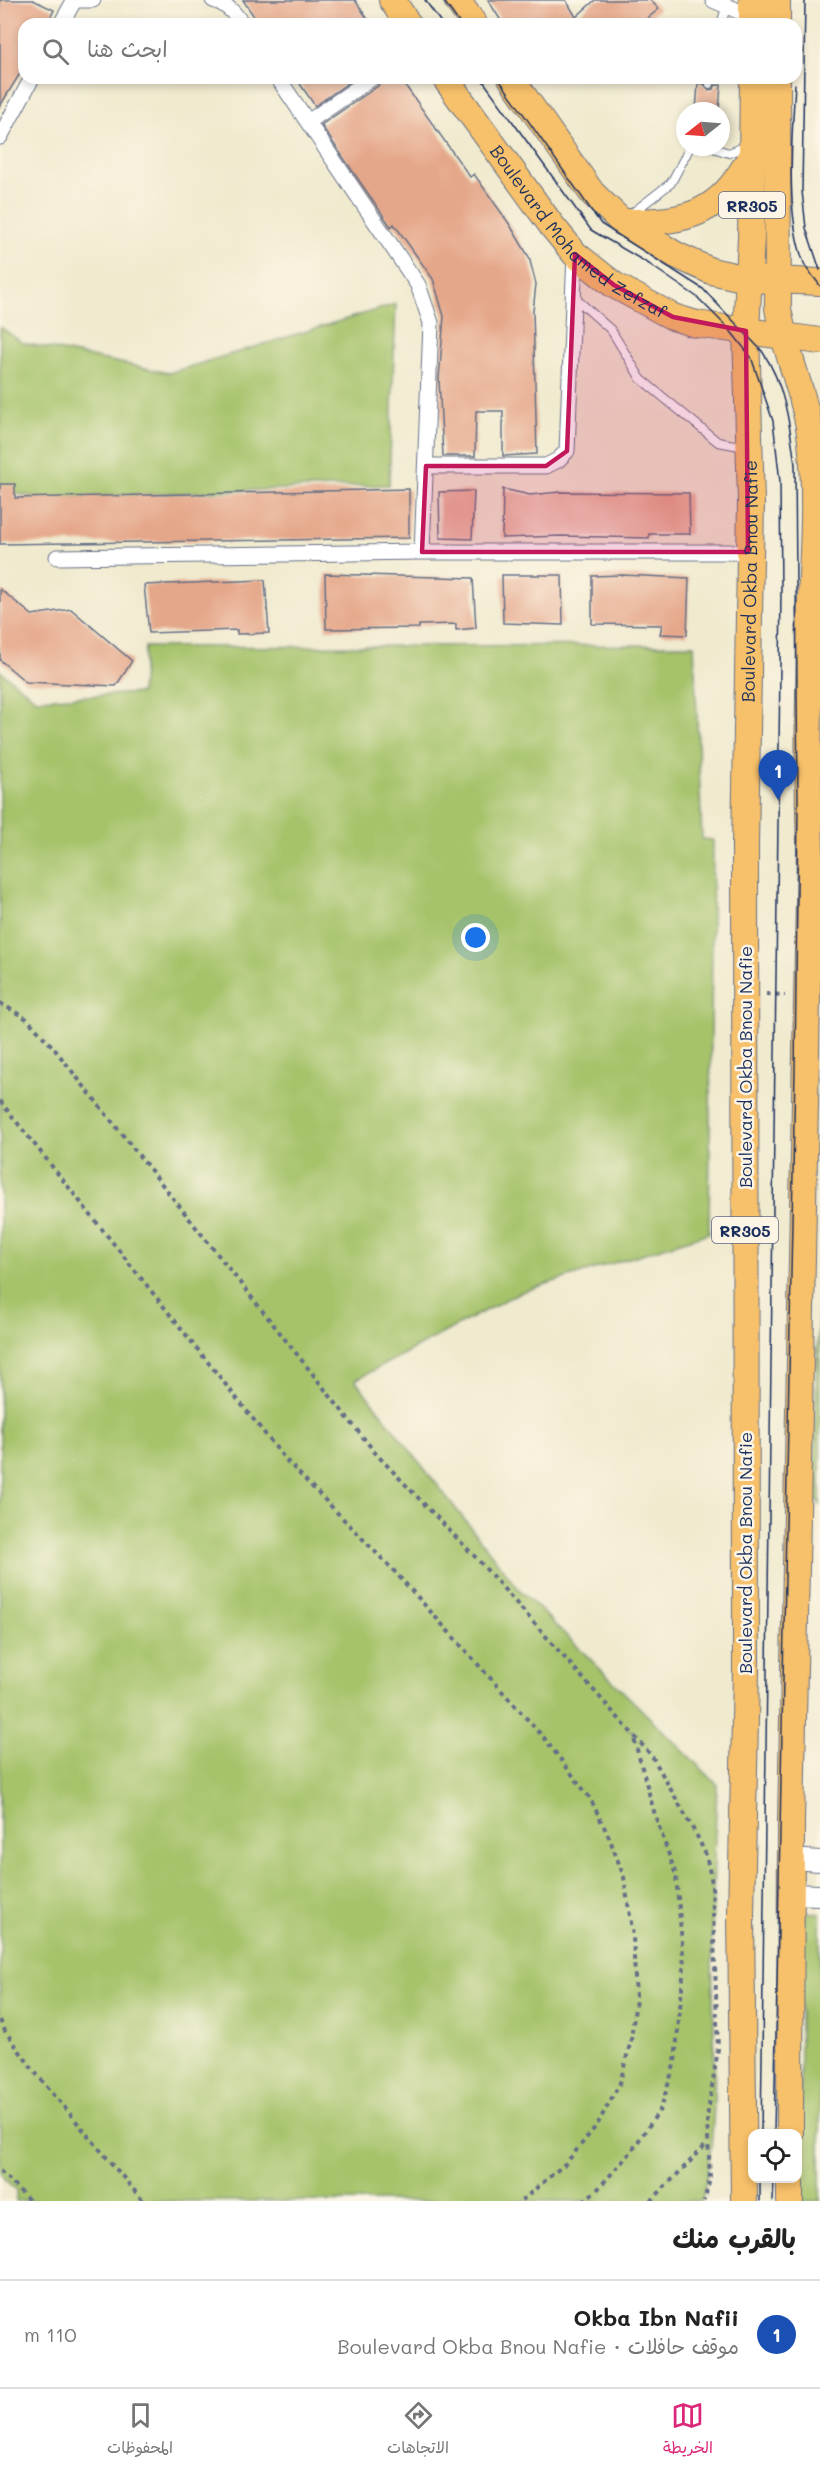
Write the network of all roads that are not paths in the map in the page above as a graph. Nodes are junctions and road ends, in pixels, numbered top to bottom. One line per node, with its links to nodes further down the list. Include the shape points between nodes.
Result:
1 (73, 0): 2 (street); 9 (street)
2 (93, 0)
3 (213, 0): 10 (street)
4 (392, 0): 11 (main road)
5 (457, 0): 12 (main road)
6 (777, 0): 13 (main road)
7 (720, 4): 8 (street)
8 (752, 14)
9 (64, 18)
10 (238, 18)
11 (404, 18)
12 (470, 18)
13 (777, 18)
14 (29, 84): 22 (street)
15 (282, 84): 21 (street)
16 (363, 84): 21 (street)
17 (449, 84): 27 (main road, Boulevard Mohamed Zefzaf)
18 (515, 84): 26 (main road, Boulevard Mohamed Zefzaf, via 592,193)
19 (753, 84): 23 (main road, Boulevard Okba Bnou Nafie / RR305)
20 (777, 84): 29 (main road, RR305)
21 (308, 122): 39 (street, via 418,285 426,305 431,323)
22 (0, 138)
23 (753, 147): 24 (lane); 26 (main road, via 731,187 702,209 679,219); 28 (main road, Boulevard Okba Bnou Nafie / RR305)
24 (730, 153)
25 (686, 156): 26 (lane, via 672,183)
26 (622, 222): 28 (main road, Boulevard Mohamed Zefzaf, via 711,271)
27 (575, 254): 31 (street); 32 (main road, Boulevard Mohamed Zefzaf, via 614,285 673,317)
28 (747, 279): 29 (main road, Boulevard Mohamed Zefzaf); 33 (main road, Boulevard Okba Bnou Nafie / RR305)
29 (776, 280): 30 (main road, Boulevard Mohamed Zefzaf); 34 (main road, RR305)
30 (820, 282)
31 (574, 296): 38 (lane, via 611,330 641,379 718,442); 39 (street, via 567,451 546,466)
32 (696, 324): 33 (main road, Boulevard Mohamed Zefzaf); 36 (main road, via 730,348)
33 (746, 331): 34 (main road, Boulevard Mohamed Zefzaf); 36 (main road, Boulevard Okba Bnou Nafie / RR305)
34 (782, 337): 35 (main road, Boulevard Mohamed Zefzaf); 37 (main road, RR305)
35 (820, 341)
36 (748, 384): 38 (main road, Boulevard Okba Bnou Nafie / RR305)
37 (816, 431): 43 (main road, RR305, via 807,761)
38 (749, 448): 41 (main road, Boulevard Okba Bnou Nafie / RR305)
39 (426, 466): 40 (street)
40 (422, 552): 41 (street); 42 (street)
41 (748, 552): 51 (main road, Boulevard Okba Bnou Nafie / RR305, via 744,993 746,1671 741,1914)
42 (57, 557)
43 (815, 847): 44 (main road, RR305)
44 (811, 1006): 45 (main road, RR305)
45 (791, 1859): 46 (street); 47 (main road, RR305)
46 (820, 1861)
47 (791, 1894): 48 (street); 49 (main road, RR305)
48 (820, 1895)
49 (790, 2129)
50 (790, 2183): 52 (main road)
51 (744, 2200)
52 (790, 2201)

